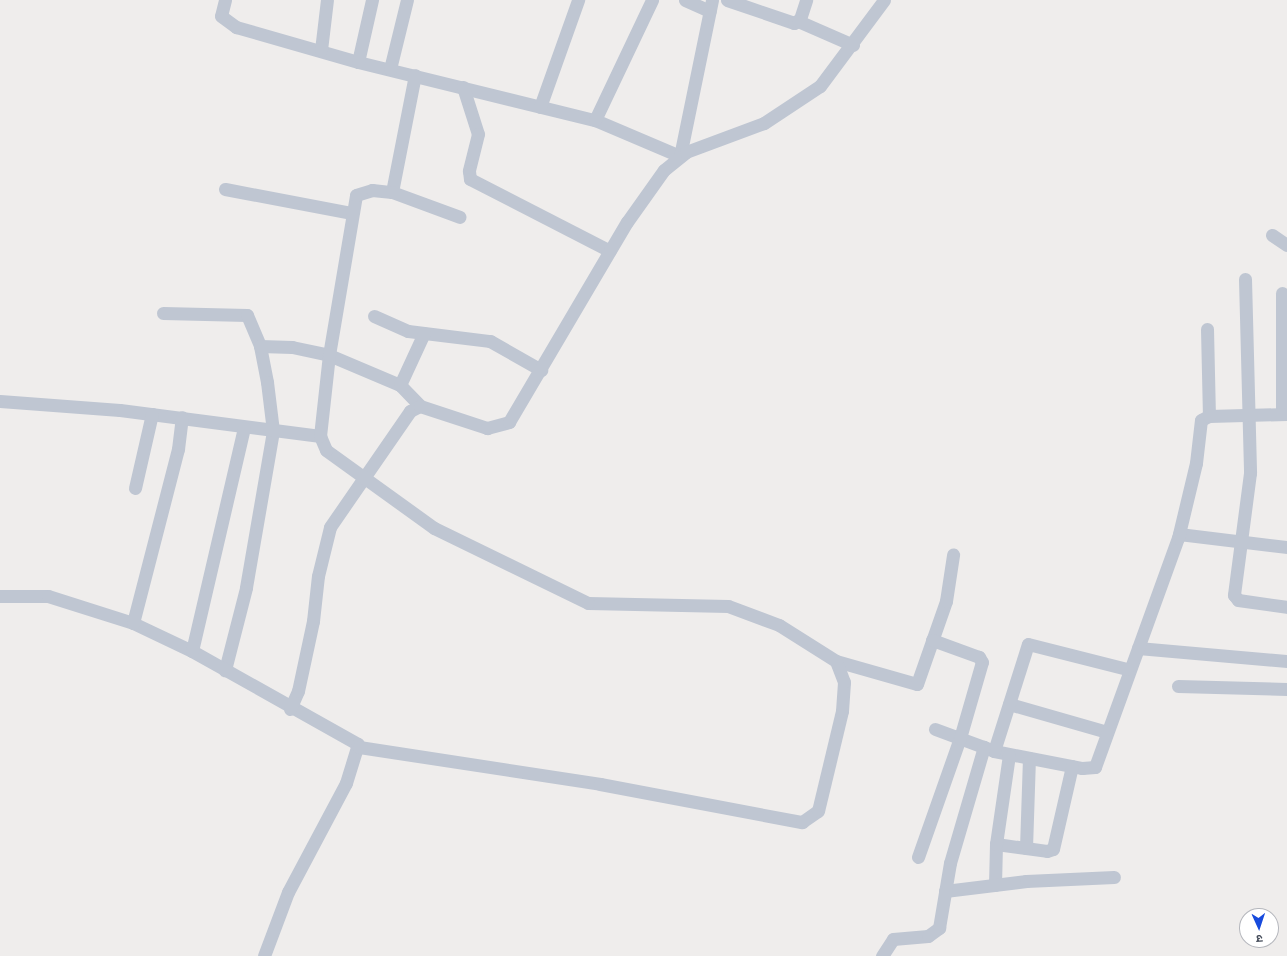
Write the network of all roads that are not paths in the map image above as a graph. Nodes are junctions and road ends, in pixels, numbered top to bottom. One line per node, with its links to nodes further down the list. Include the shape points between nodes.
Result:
1 (225, 0): 15 (street, via 222,16 232,25)
2 (327, 0): 15 (street)
3 (372, 0): 16 (street)
4 (407, 0): 17 (street)
5 (578, 0): 20 (street)
6 (652, 0): 21 (street)
7 (685, 0): 12 (street)
8 (727, 0): 11 (street)
9 (806, 0): 13 (street)
10 (884, 0): 14 (street)
11 (749, 3): 13 (street, via 791,22)
12 (711, 6): 22 (street)
13 (798, 21): 14 (street)
14 (853, 45): 22 (street, via 820,86 800,100 764,123)
15 (321, 50): 16 (street)
16 (358, 62): 17 (street)
17 (390, 69): 18 (street)
18 (415, 75): 19 (street); 24 (street)
19 (463, 87): 20 (street); 29 (street, via 478,134 469,171 470,179)
20 (540, 107): 21 (street)
21 (595, 120): 22 (street)
22 (680, 156): 29 (street, via 657,178)
23 (225, 189): 25 (street)
24 (392, 192): 25 (street, via 359,192); 26 (street)
25 (351, 214): 37 (street)
26 (460, 217)
27 (1272, 235): 28 (street)
28 (1287, 245)
29 (610, 251): 38 (street)
30 (1245, 279): 43 (street)
31 (1282, 293): 44 (street)
32 (163, 313): 36 (street, via 247,315)
33 (374, 316): 35 (street, via 403,330)
34 (1206, 329): 45 (street)
35 (424, 332): 38 (street, via 490,341); 39 (street)
36 (260, 346): 37 (street, via 292,347); 48 (street)
37 (329, 355): 39 (street); 49 (street)
38 (541, 370): 41 (street, via 514,415 504,425 487,428)
39 (400, 385): 41 (street)
40 (0, 401): 42 (street)
41 (420, 406): 50 (street, via 410,411)
42 (152, 414): 46 (street); 51 (street)
43 (1247, 414): 44 (street); 45 (street); 53 (street, via 1250,472)
44 (1285, 414)
45 (1209, 416): 52 (street, via 1200,422 1196,462)
46 (182, 417): 47 (street); 58 (street, via 178,449)
47 (244, 428): 48 (street); 61 (street)
48 (273, 431): 49 (street); 65 (street, via 246,588)
49 (320, 436): 50 (street, via 329,454)
50 (362, 479): 62 (street, via 434,528 588,602 607,605 711,605 744,610 779,625); 69 (street, via 330,527 318,576 313,621 298,691)
51 (135, 488)
52 (1179, 534): 53 (street); 60 (street, via 1157,604)
53 (1242, 543): 54 (street); 57 (street, via 1235,598)
54 (1287, 547)
55 (953, 555): 59 (street, via 950,587)
56 (0, 596): 58 (street, via 48,596)
57 (1287, 607)
58 (133, 623): 61 (street)
59 (932, 640): 62 (street, via 915,685); 72 (street, via 979,657 982,662)
60 (1138, 648): 63 (street); 64 (street)
61 (192, 651): 65 (street)
62 (836, 661): 73 (street, via 844,682 842,711 818,811 812,818 799,822 600,784)
63 (1287, 662)
64 (1127, 669): 68 (street, via 1035,637 1026,647); 71 (street)
65 (224, 670): 69 (street)
66 (1178, 686): 67 (street)
67 (1287, 689)
68 (1009, 704): 71 (street); 74 (street)
69 (290, 709): 73 (street, via 354,740)
70 (935, 729): 72 (street)
71 (1107, 732): 77 (street, via 1095,767)
72 (960, 738): 74 (street); 80 (street)
73 (359, 747): 84 (street, via 346,783 288,892)
74 (989, 749): 75 (street); 83 (street)
75 (1009, 754): 76 (street); 78 (street)
76 (1029, 758): 77 (street); 79 (street)
77 (1072, 766): 79 (street, via 1053,848 1048,851)
78 (996, 844): 79 (street); 82 (street)
79 (1026, 848)
80 (918, 857)
81 (1114, 877): 82 (street)
82 (995, 885): 83 (street)
83 (945, 891): 85 (street, via 938,931 928,936 893,940)
84 (264, 956)
85 (882, 956)

